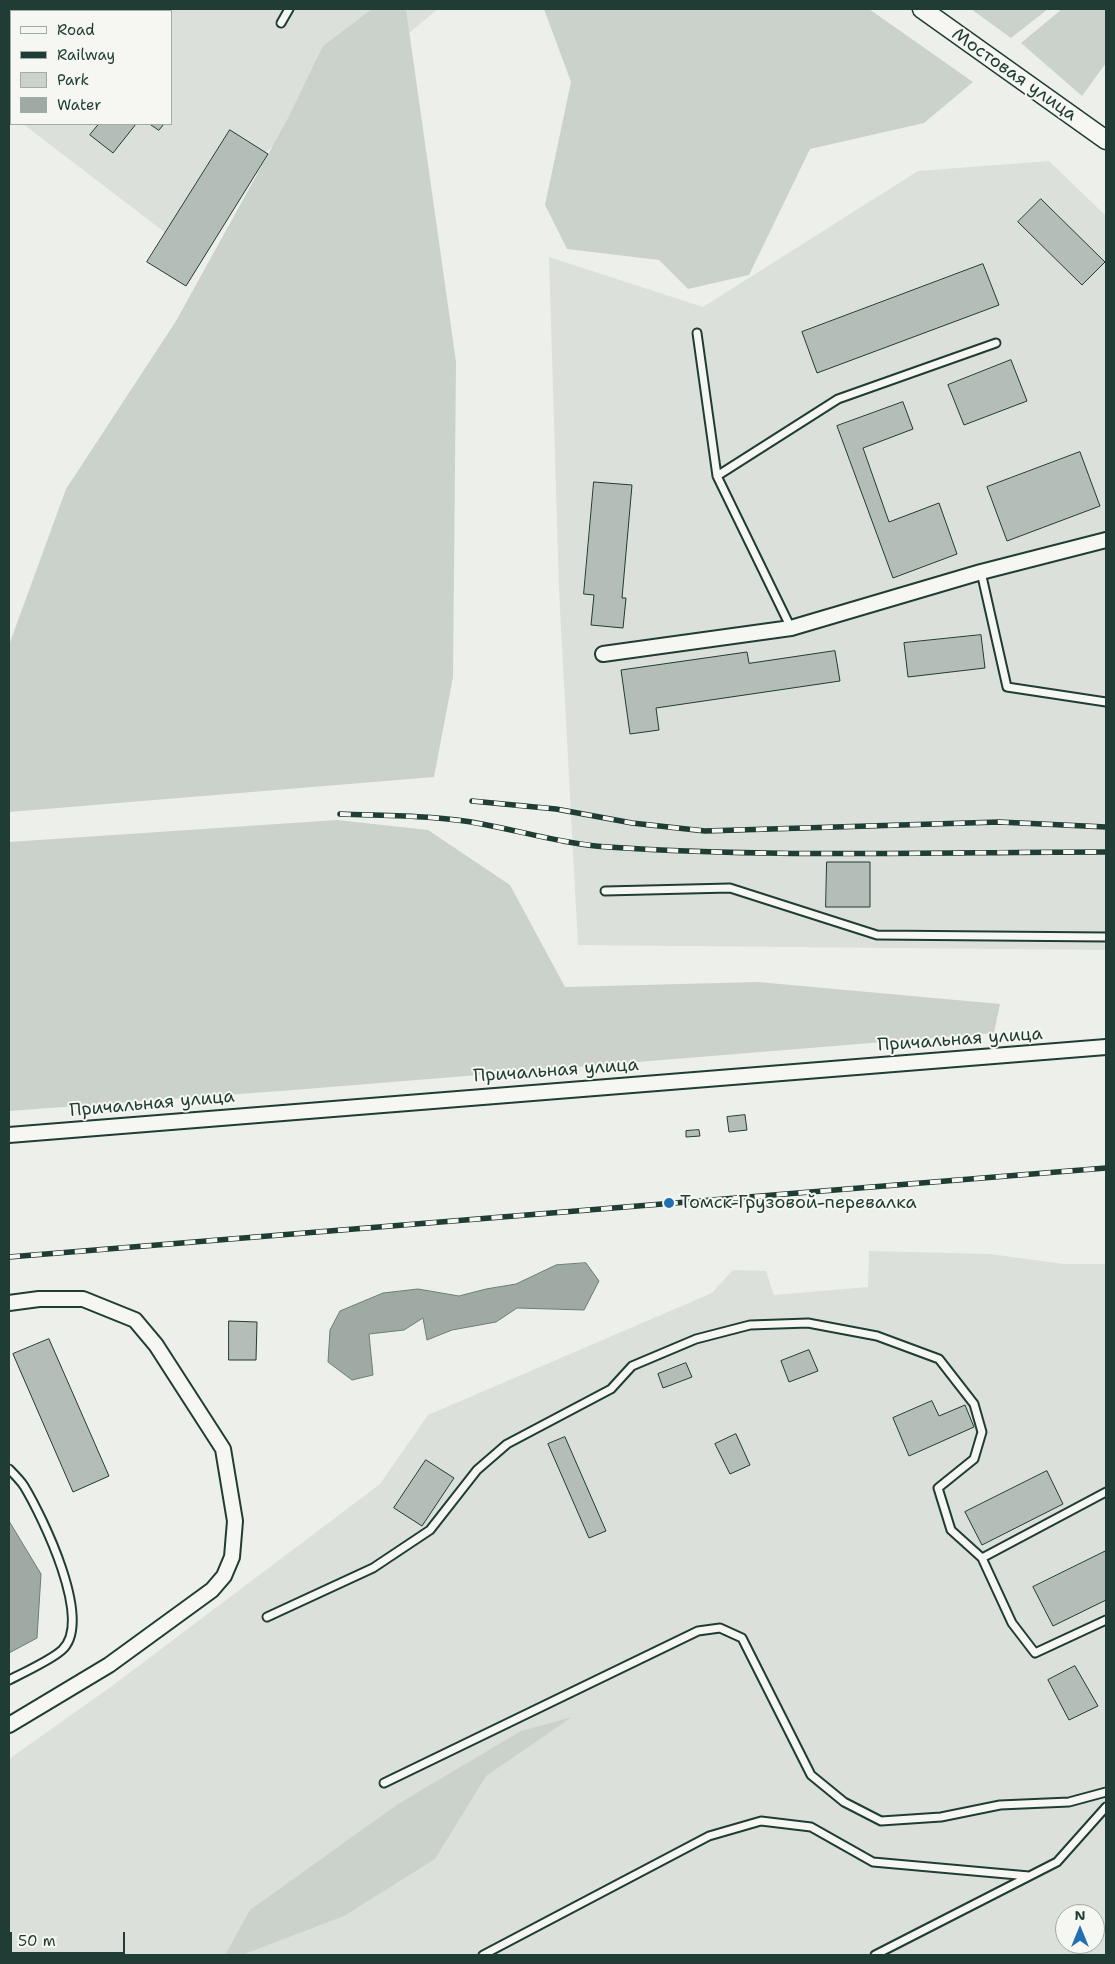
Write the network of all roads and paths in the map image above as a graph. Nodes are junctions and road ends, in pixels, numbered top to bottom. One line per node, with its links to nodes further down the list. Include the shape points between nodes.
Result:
1 (289, 9): 3 (lane)
2 (922, 9): 4 (street, Мостовая улица)
3 (281, 23)
4 (1106, 140)
5 (697, 333): 7 (lane)
6 (996, 343): 7 (lane, via 838,399)
7 (717, 476): 10 (lane)
8 (1106, 540): 9 (street)
9 (981, 572): 10 (street); 12 (lane, via 1007,687)
10 (791, 628): 11 (street)
11 (603, 654)
12 (1106, 702)
13 (606, 891): 14 (lane, via 730,888 877,934)
14 (1106, 937)
15 (1106, 1047): 16 (street, Причальная улица)
16 (9, 1135)
17 (9, 1303): 24 (street, via 83,1299 135,1320 156,1345 223,1448 235,1521 232,1557 224,1576 212,1590 109,1665)
18 (9, 1469): 23 (lane, via 23,1485 52,1545 72,1601 73,1613 68,1641 62,1650)
19 (1106, 1492): 20 (lane)
20 (982, 1558): 21 (lane, via 951,1530 938,1488 974,1459 982,1432 974,1404 939,1359 877,1336 808,1322 750,1325 696,1339 632,1366 610,1389 507,1444 477,1470 430,1530 373,1568); 22 (lane, via 1012,1622 1035,1652)
21 (267, 1617)
22 (1106, 1620)
23 (9, 1680)
24 (9, 1725)
25 (384, 1783): 26 (lane, via 698,1631 720,1628 742,1638 811,1775 844,1802 881,1821 941,1817 1000,1806 1069,1802)
26 (1106, 1792)
27 (1106, 1806): 28 (lane, via 1057,1862)
28 (1029, 1876): 29 (lane, via 873,1862 811,1827 761,1821 709,1836); 30 (lane)
29 (483, 1955)
30 (875, 1955)

